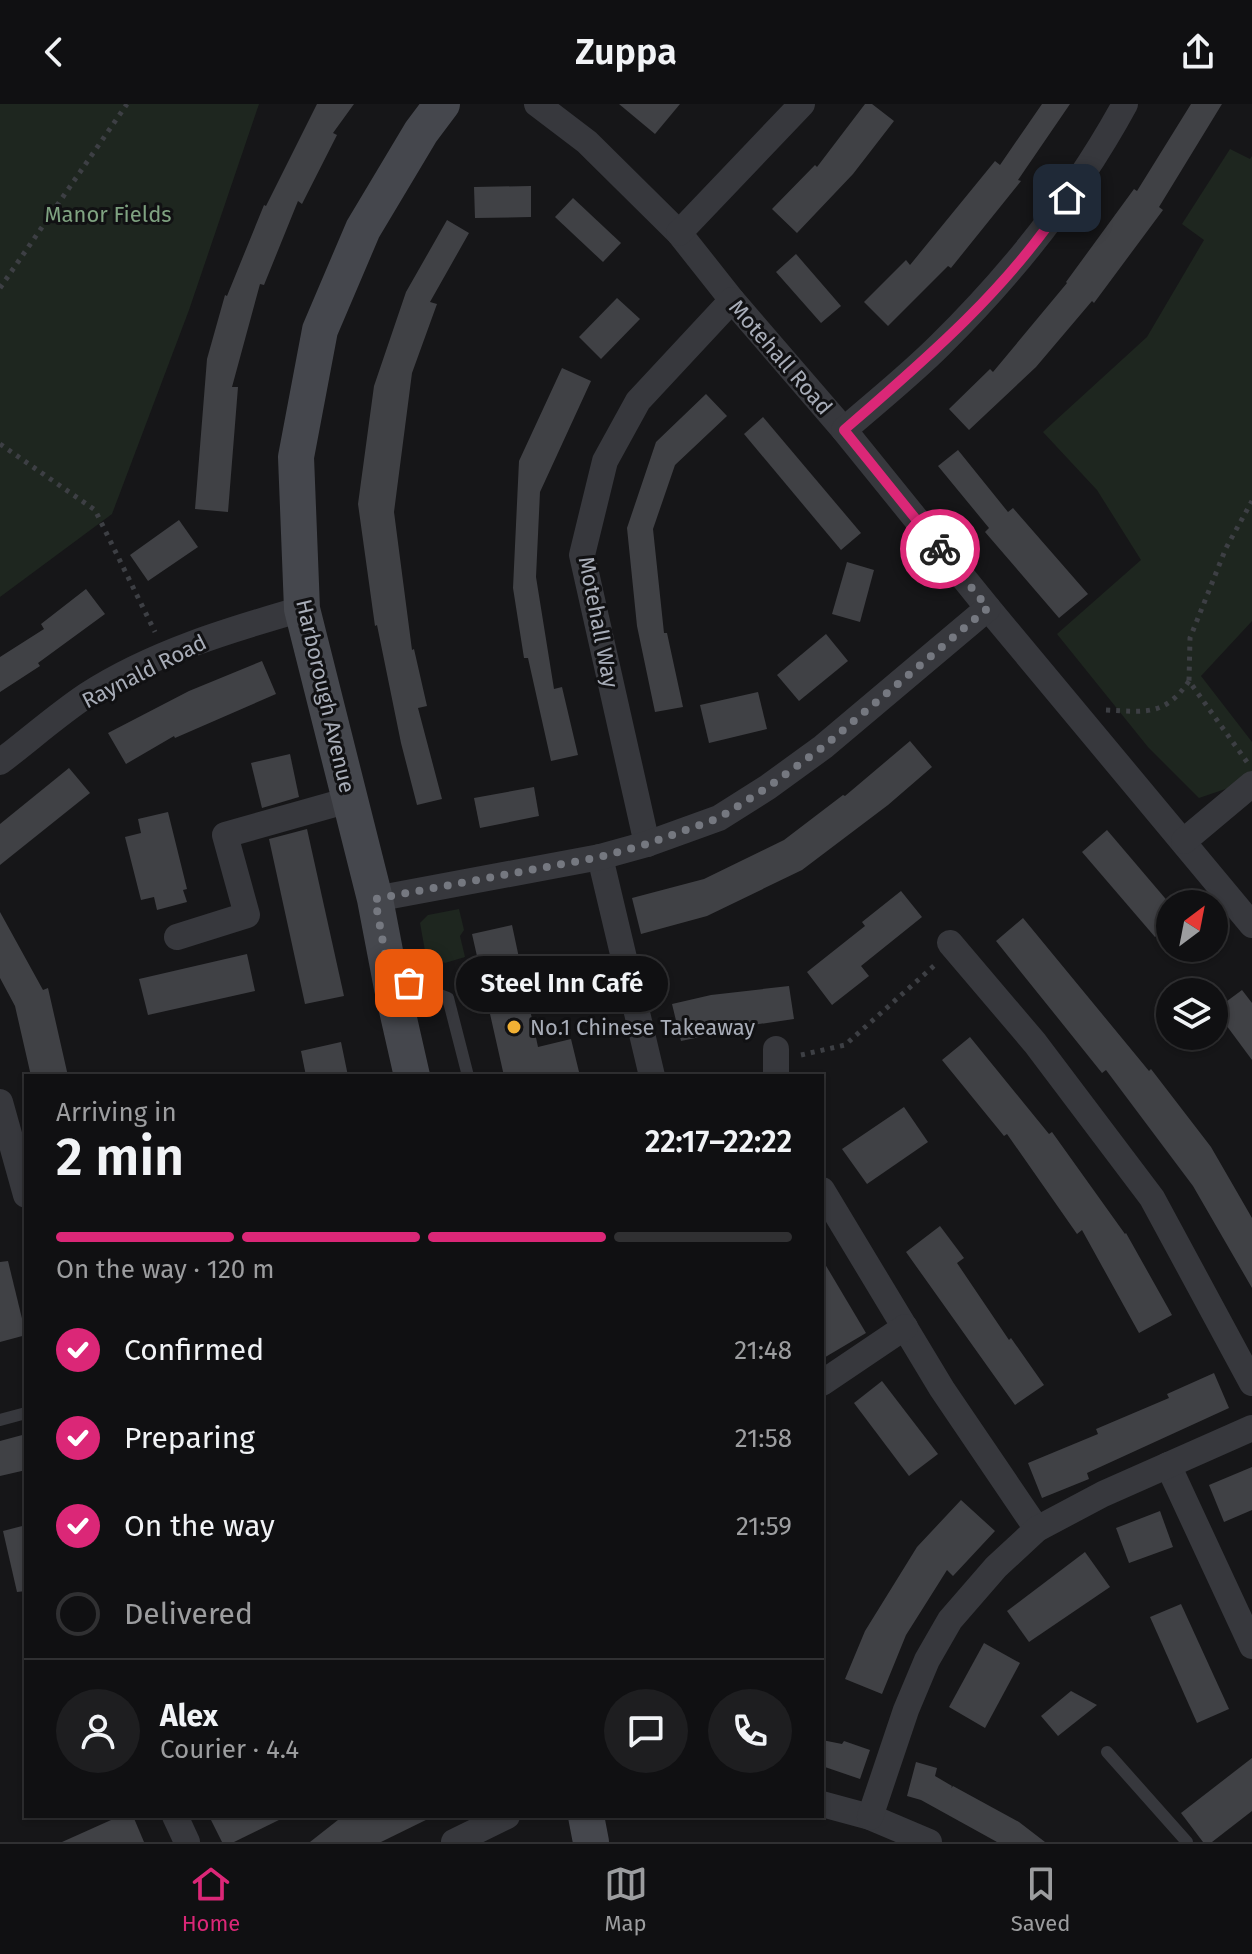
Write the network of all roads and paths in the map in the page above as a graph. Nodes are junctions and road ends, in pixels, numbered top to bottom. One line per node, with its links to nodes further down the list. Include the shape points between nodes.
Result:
1 (127, 104): 7 (path)
2 (442, 104): 13 (street, Harborough Avenue, via 363,229 320,330 296,457)
3 (537, 104): 6 (street, Motehall Road, via 587,142)
4 (802, 104): 6 (street)
5 (1125, 104): 9 (street, via 1054,218 999,285 938,348)
6 (679, 233): 8 (street, Motehall Road)
7 (0, 288)
8 (732, 300): 9 (street, Motehall Road); 22 (street, Motehall Way, via 638,401 605,461 582,555)
9 (844, 430): 12 (street, Motehall Road)
10 (0, 444): 14 (path, via 95,510)
11 (1252, 501): 15 (path, via 1226,548 1190,638)
12 (988, 608): 16 (street, Motehall Road); 22 (street, via 768,787 719,818)
13 (302, 609): 14 (street, Raynald Road); 20 (street, Harborough Avenue)
14 (166, 654): 17 (street, Raynald Road, via 88,695)
15 (1189, 681): 16 (path, via 1176,700 1157,710); 18 (path)
16 (1072, 709): 21 (street, Motehall Road)
17 (0, 762)
18 (1252, 769)
19 (1252, 784): 21 (street)
20 (349, 800): 24 (street, Harborough Avenue); 26 (street, via 225,835 247,915)
21 (1184, 841): 25 (street, Motehall Road)
22 (647, 844): 23 (street)
23 (600, 857): 24 (street); 32 (street)
24 (375, 899): 28 (street, Harborough Avenue)
25 (1252, 925)
26 (177, 937)
27 (952, 946): 29 (path, via 845,1045); 38 (street, via 1035,1043 1152,1198)
28 (389, 975): 30 (street, Harborough Avenue); 31 (lane, via 448,998)
29 (776, 1062)
30 (412, 1074)
31 (467, 1074)
32 (652, 1074)
33 (0, 1102): 34 (street)
34 (24, 1188)
35 (824, 1193): 36 (street)
36 (905, 1327): 37 (street); 43 (street)
37 (824, 1382)
38 (1252, 1383)
39 (24, 1414): 40 (lane)
40 (0, 1420)
41 (1252, 1428): 42 (street)
42 (1168, 1465): 43 (street); 44 (street)
43 (1037, 1529): 47 (street, via 950,1620 906,1710)
44 (1252, 1646)
45 (1107, 1752): 55 (lane)
46 (824, 1805): 47 (street)
47 (870, 1817): 54 (street)
48 (176, 1818): 51 (street)
49 (503, 1818): 52 (street)
50 (586, 1818): 53 (street)
51 (187, 1842)
52 (454, 1842)
53 (591, 1842)
54 (929, 1842)
55 (1187, 1842)

